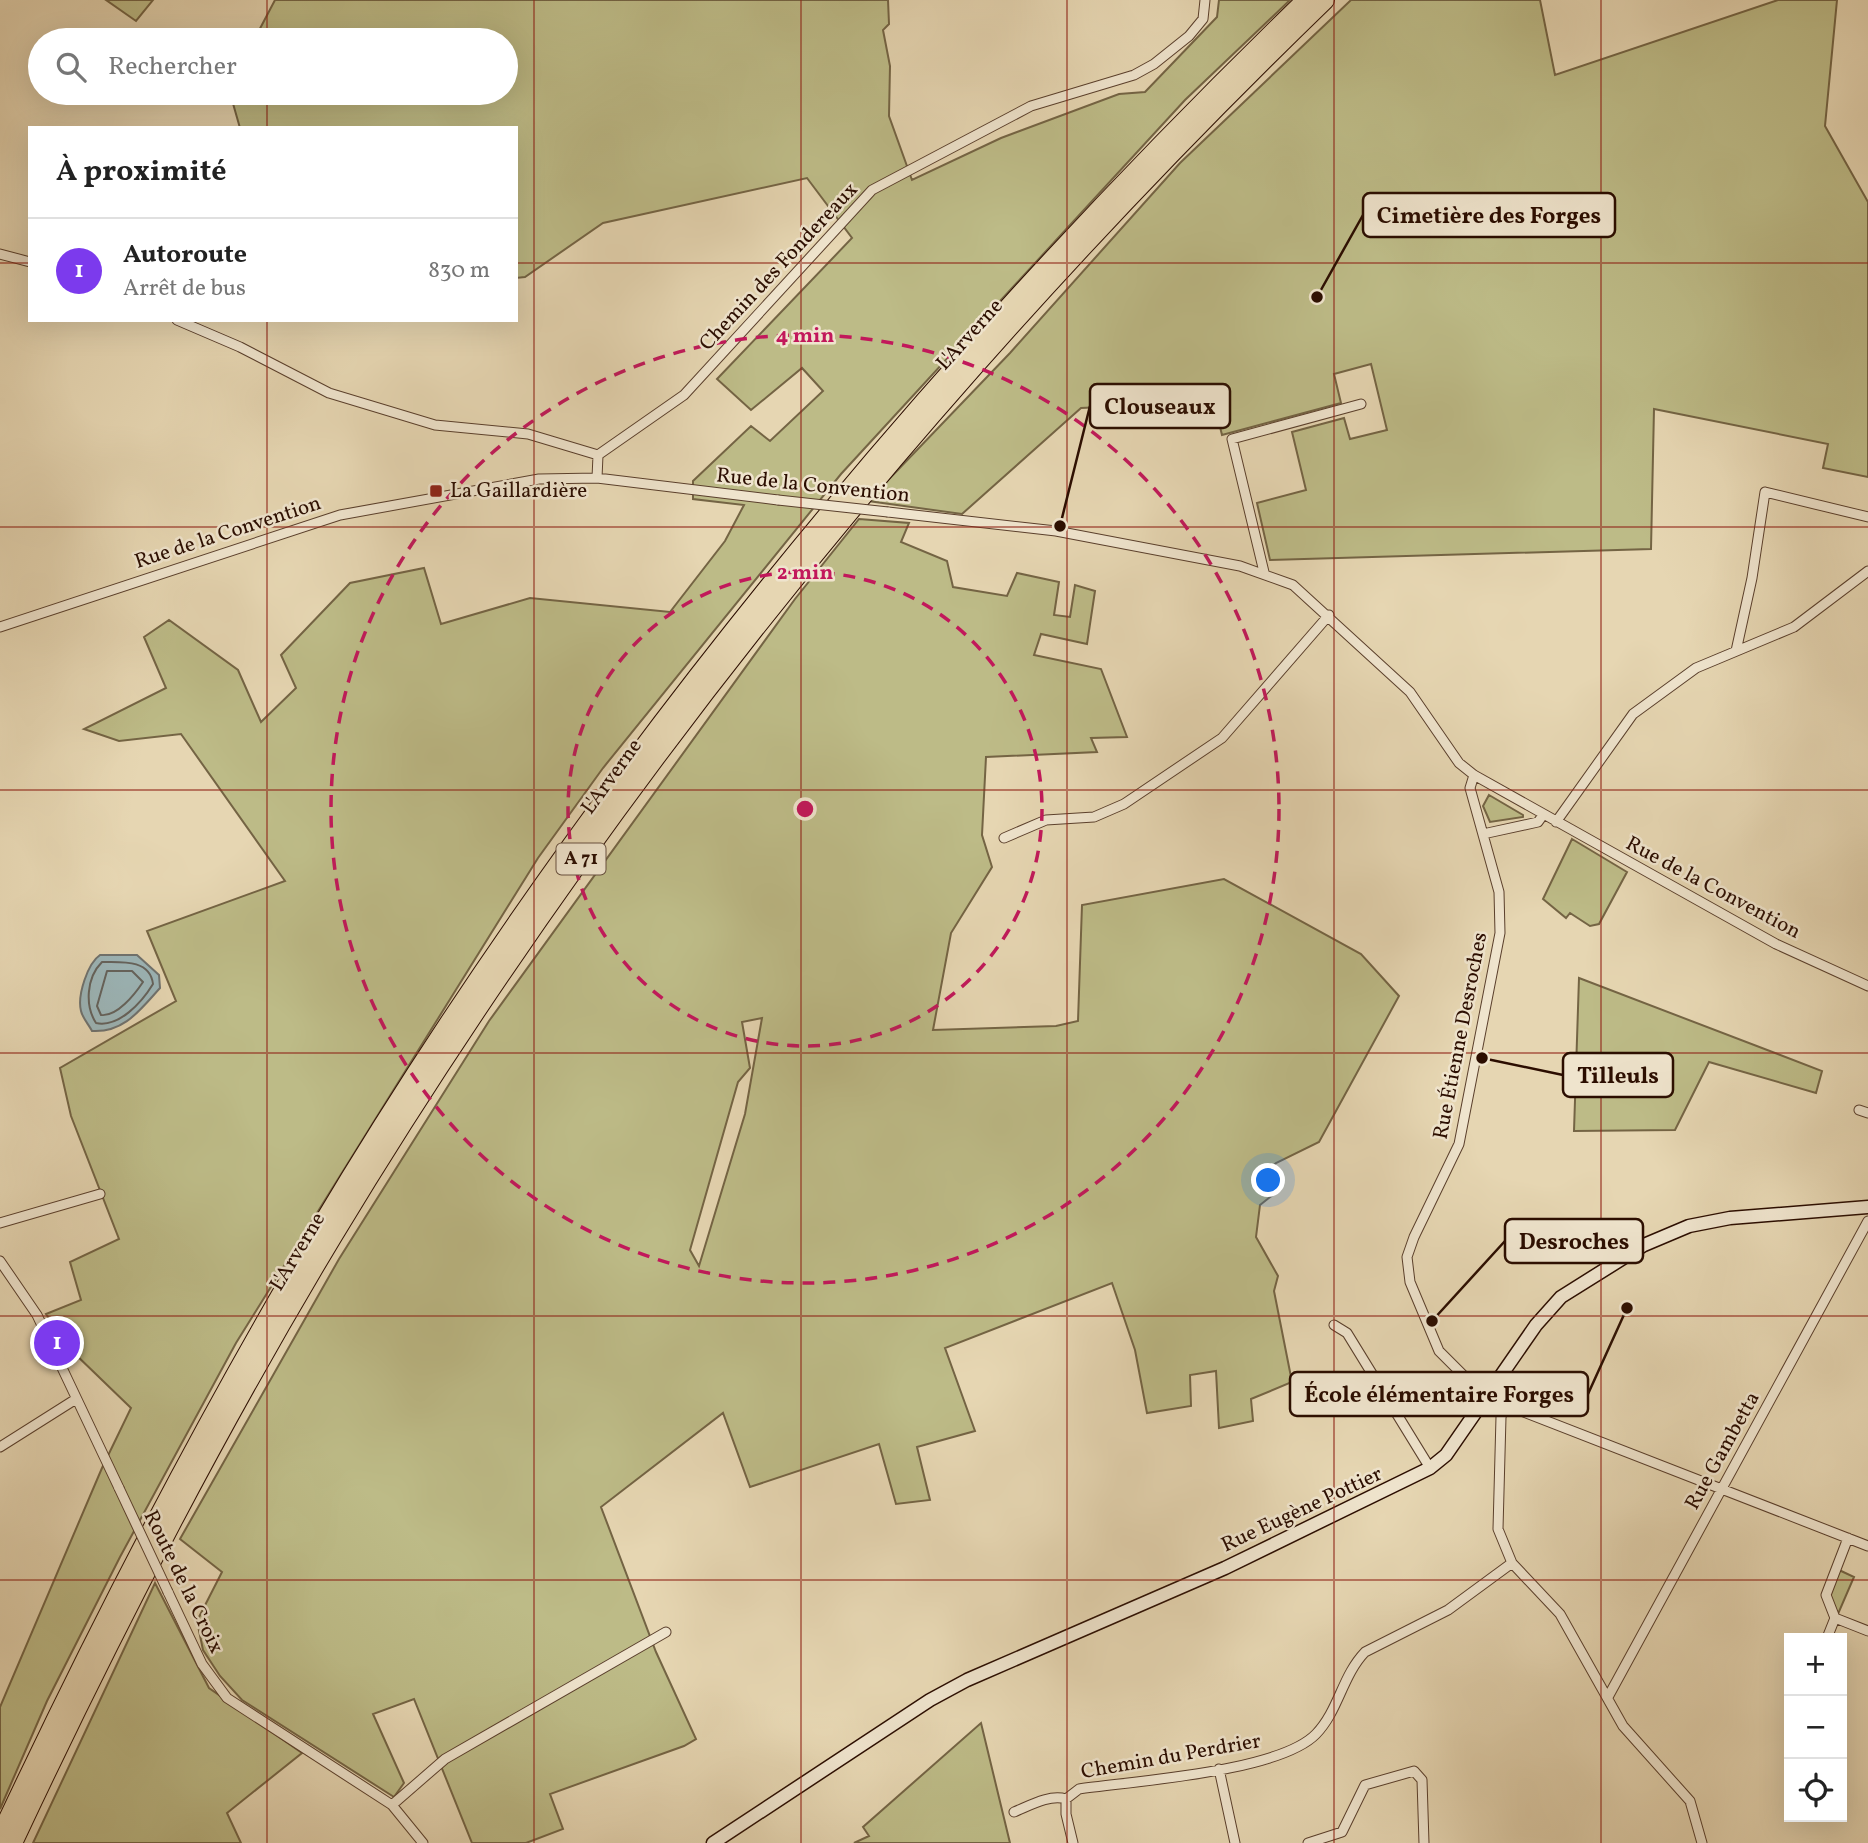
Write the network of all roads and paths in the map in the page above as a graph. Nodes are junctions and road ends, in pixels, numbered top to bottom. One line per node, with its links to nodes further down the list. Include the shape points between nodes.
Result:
1 (1205, 0): 8 (street, Chemin des Fondereaux, via 1203,19 1154,64 1134,75 1031,106 872,190 684,396)
2 (1306, 0): 46 (highway, L'Arverne / A 71, via 1064,244 933,388 721,646 569,848 377,1136 265,1323 109,1609)
3 (1325, 0): 47 (highway, L'Arverne / A 71, via 1136,189 950,393 774,604 601,830 453,1046 277,1332 117,1628)
4 (0, 254): 5 (street)
5 (28, 261)
6 (182, 322): 8 (street, via 329,393 435,425 528,435)
7 (1361, 404): 12 (street, via 1232,439)
8 (598, 455): 9 (street)
9 (597, 478): 12 (street, Rue de la Convention, bridge, via 1056,531); 14 (street, Rue de la Convention, via 539,479 340,515)
10 (1868, 517): 15 (street, via 1765,492)
11 (1868, 570): 15 (street, via 1794,627)
12 (1264, 572): 13 (street, Rue de la Convention, via 1293,585)
13 (1329, 615): 16 (street, Rue de la Convention, via 1410,692 1459,763); 20 (street, via 1238,722 1200,752 1124,804 1094,817 1046,820)
14 (0, 627)
15 (1736, 651): 18 (street, via 1696,668 1633,714)
16 (1474, 775): 17 (street, Rue de la Convention); 19 (street, Rue Étienne Desroches, via 1470,788)
17 (1543, 815): 18 (street, Rue de la Convention); 19 (street, via 1538,822)
18 (1556, 822): 21 (street, Rue de la Convention, via 1776,944)
19 (1483, 834): 28 (street, Rue Étienne Desroches, via 1499,892 1500,933 1459,1144 1407,1257 1410,1282 1439,1352)
20 (1004, 838)
21 (1868, 986)
22 (100, 1194): 25 (street)
23 (1868, 1207): 28 (street, Rue Eugène Pottier, via 1730,1218 1689,1226 1644,1245 1561,1297 1536,1325)
24 (1868, 1221): 33 (street, Rue Gambetta)
25 (0, 1223)
26 (0, 1261): 29 (street, Route de la Croix, via 37,1315)
27 (1334, 1325): 32 (street, via 1347,1333)
28 (1488, 1397): 30 (street, Rue Étienne Desroches); 32 (street, Rue Eugène Pottier, via 1446,1455)
29 (76, 1399): 31 (street); 44 (street, Route de la Croix, bridge, via 202,1664 227,1698)
30 (1505, 1405): 33 (street, Rue Étienne Desroches); 36 (street, via 1498,1529)
31 (0, 1447)
32 (1430, 1468): 49 (street, Rue Eugène Pottier, via 1225,1568 967,1680)
33 (1722, 1488): 34 (street, Rue Étienne Desroches); 41 (street, Rue Gambetta)
34 (1848, 1538): 35 (street, Rue Étienne Desroches); 37 (street, via 1826,1595)
35 (1868, 1546)
36 (1512, 1563): 41 (street, via 1560,1614); 42 (street, Chemin du Perdrier, via 1448,1610 1364,1652 1354,1663 1332,1714 1307,1741 1282,1754)
37 (1835, 1618): 38 (street); 40 (street)
38 (1868, 1631)
39 (666, 1632): 44 (street, via 445,1759)
40 (1829, 1633)
41 (1608, 1697): 54 (street, via 1623,1726 1690,1801)
42 (1219, 1769): 43 (street, Chemin du Perdrier, via 1079,1789); 51 (street)
43 (1066, 1798): 45 (street, Chemin du Perdrier, via 1059,1796); 50 (street)
44 (392, 1805): 48 (street, Route de la Croix)
45 (1014, 1812)
46 (0, 1836)
47 (13, 1843)
48 (423, 1843)
49 (713, 1843)
50 (1073, 1843)
51 (1235, 1843)
52 (1308, 1843): 53 (street, via 1342,1832 1365,1786 1415,1771 1422,1780)
53 (1424, 1843)
54 (1702, 1843)

